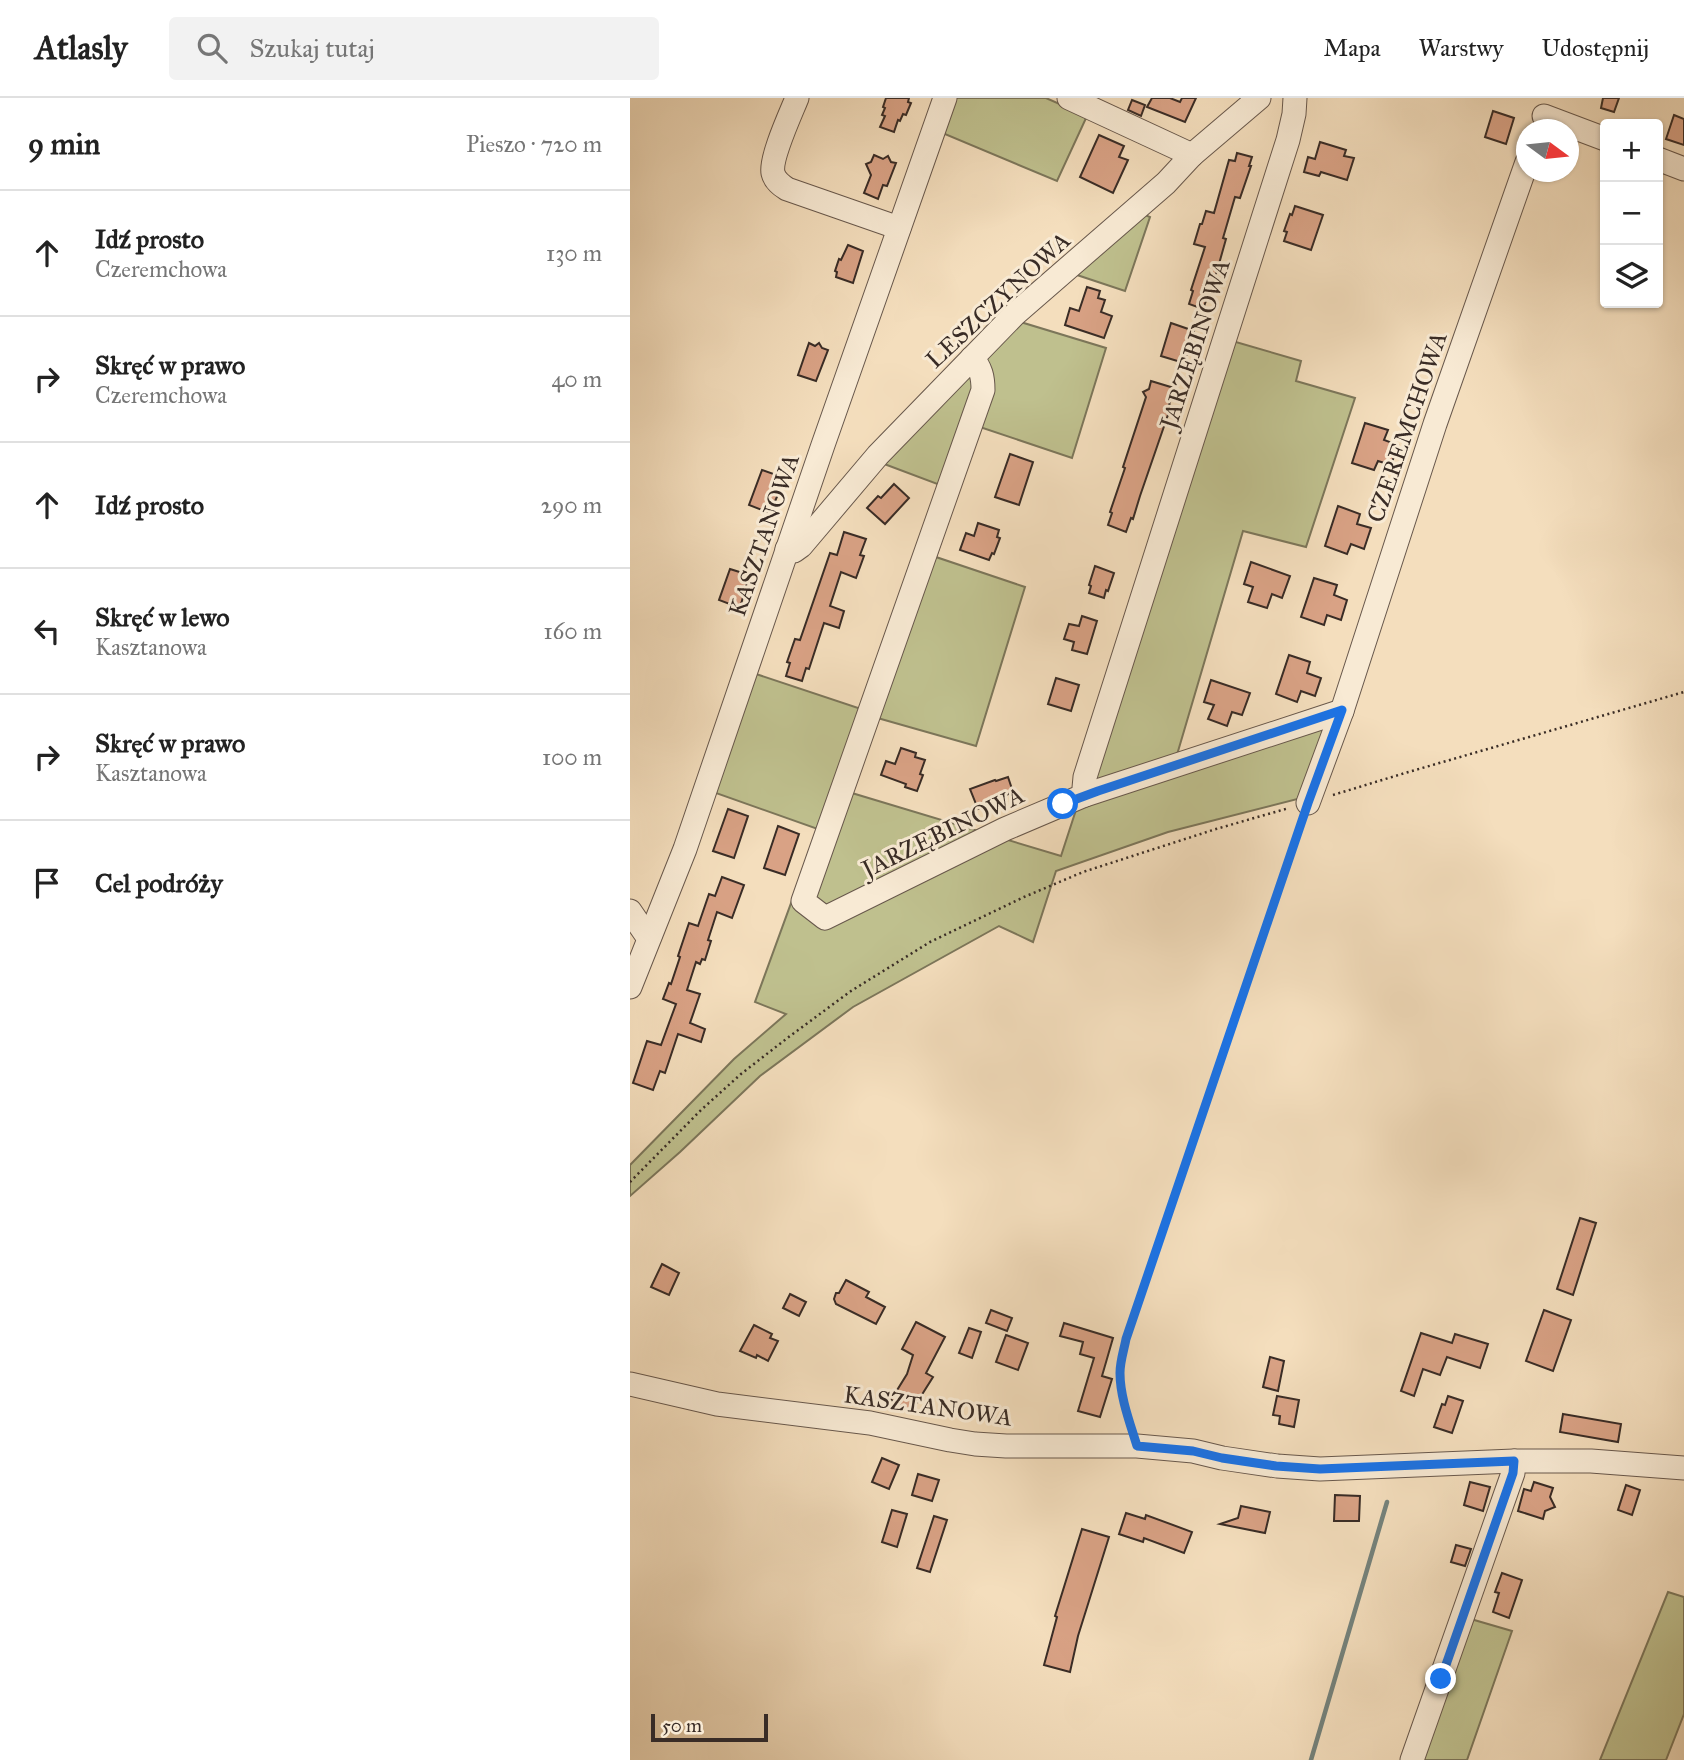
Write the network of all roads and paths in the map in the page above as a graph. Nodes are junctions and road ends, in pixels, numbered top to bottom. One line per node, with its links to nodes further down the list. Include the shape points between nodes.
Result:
1 (797, 98): 12 (street, via 774,158 778,183)
2 (945, 98): 12 (street, KASZTANOWA)
3 (1069, 98): 8 (street)
4 (1259, 98): 8 (street, LESZCZYNOWA)
5 (1295, 98): 17 (street, JARZĘBINOWA, via 1288,140 1085,777)
6 (1544, 115): 7 (street)
7 (1600, 137)
8 (1192, 155): 13 (street, LESZCZYNOWA, via 1166,183 1014,314)
9 (1663, 161): 10 (street)
10 (1684, 169)
11 (1520, 182): 16 (street, CZEREMCHOWA)
12 (899, 228): 14 (street, KASZTANOWA)
13 (972, 358): 14 (street, LESZCZYNOWA, via 878,455 801,547); 17 (street, JARZĘBINOWA, via 979,366 983,390 803,901 825,918)
14 (788, 549): 20 (street, KASZTANOWA, via 685,849)
15 (1684, 692): 18 (path)
16 (1342, 710): 17 (street); 18 (street, CZEREMCHOWA)
17 (1085, 795)
18 (1308, 803): 22 (path, via 1083,872 930,942 851,991 741,1074); 24 (path, via 1126,1339 1120,1375)
19 (630, 911): 20 (street)
20 (650, 936): 21 (street, KASZTANOWA)
21 (630, 987)
22 (630, 1182)
23 (630, 1384): 24 (street, KASZTANOWA, via 717,1405 870,1423 975,1444)
24 (1137, 1446): 25 (street, KASZTANOWA, via 1320,1469)
25 (1514, 1461): 26 (street, KASZTANOWA); 27 (street)
26 (1684, 1468)
27 (1412, 1760)

